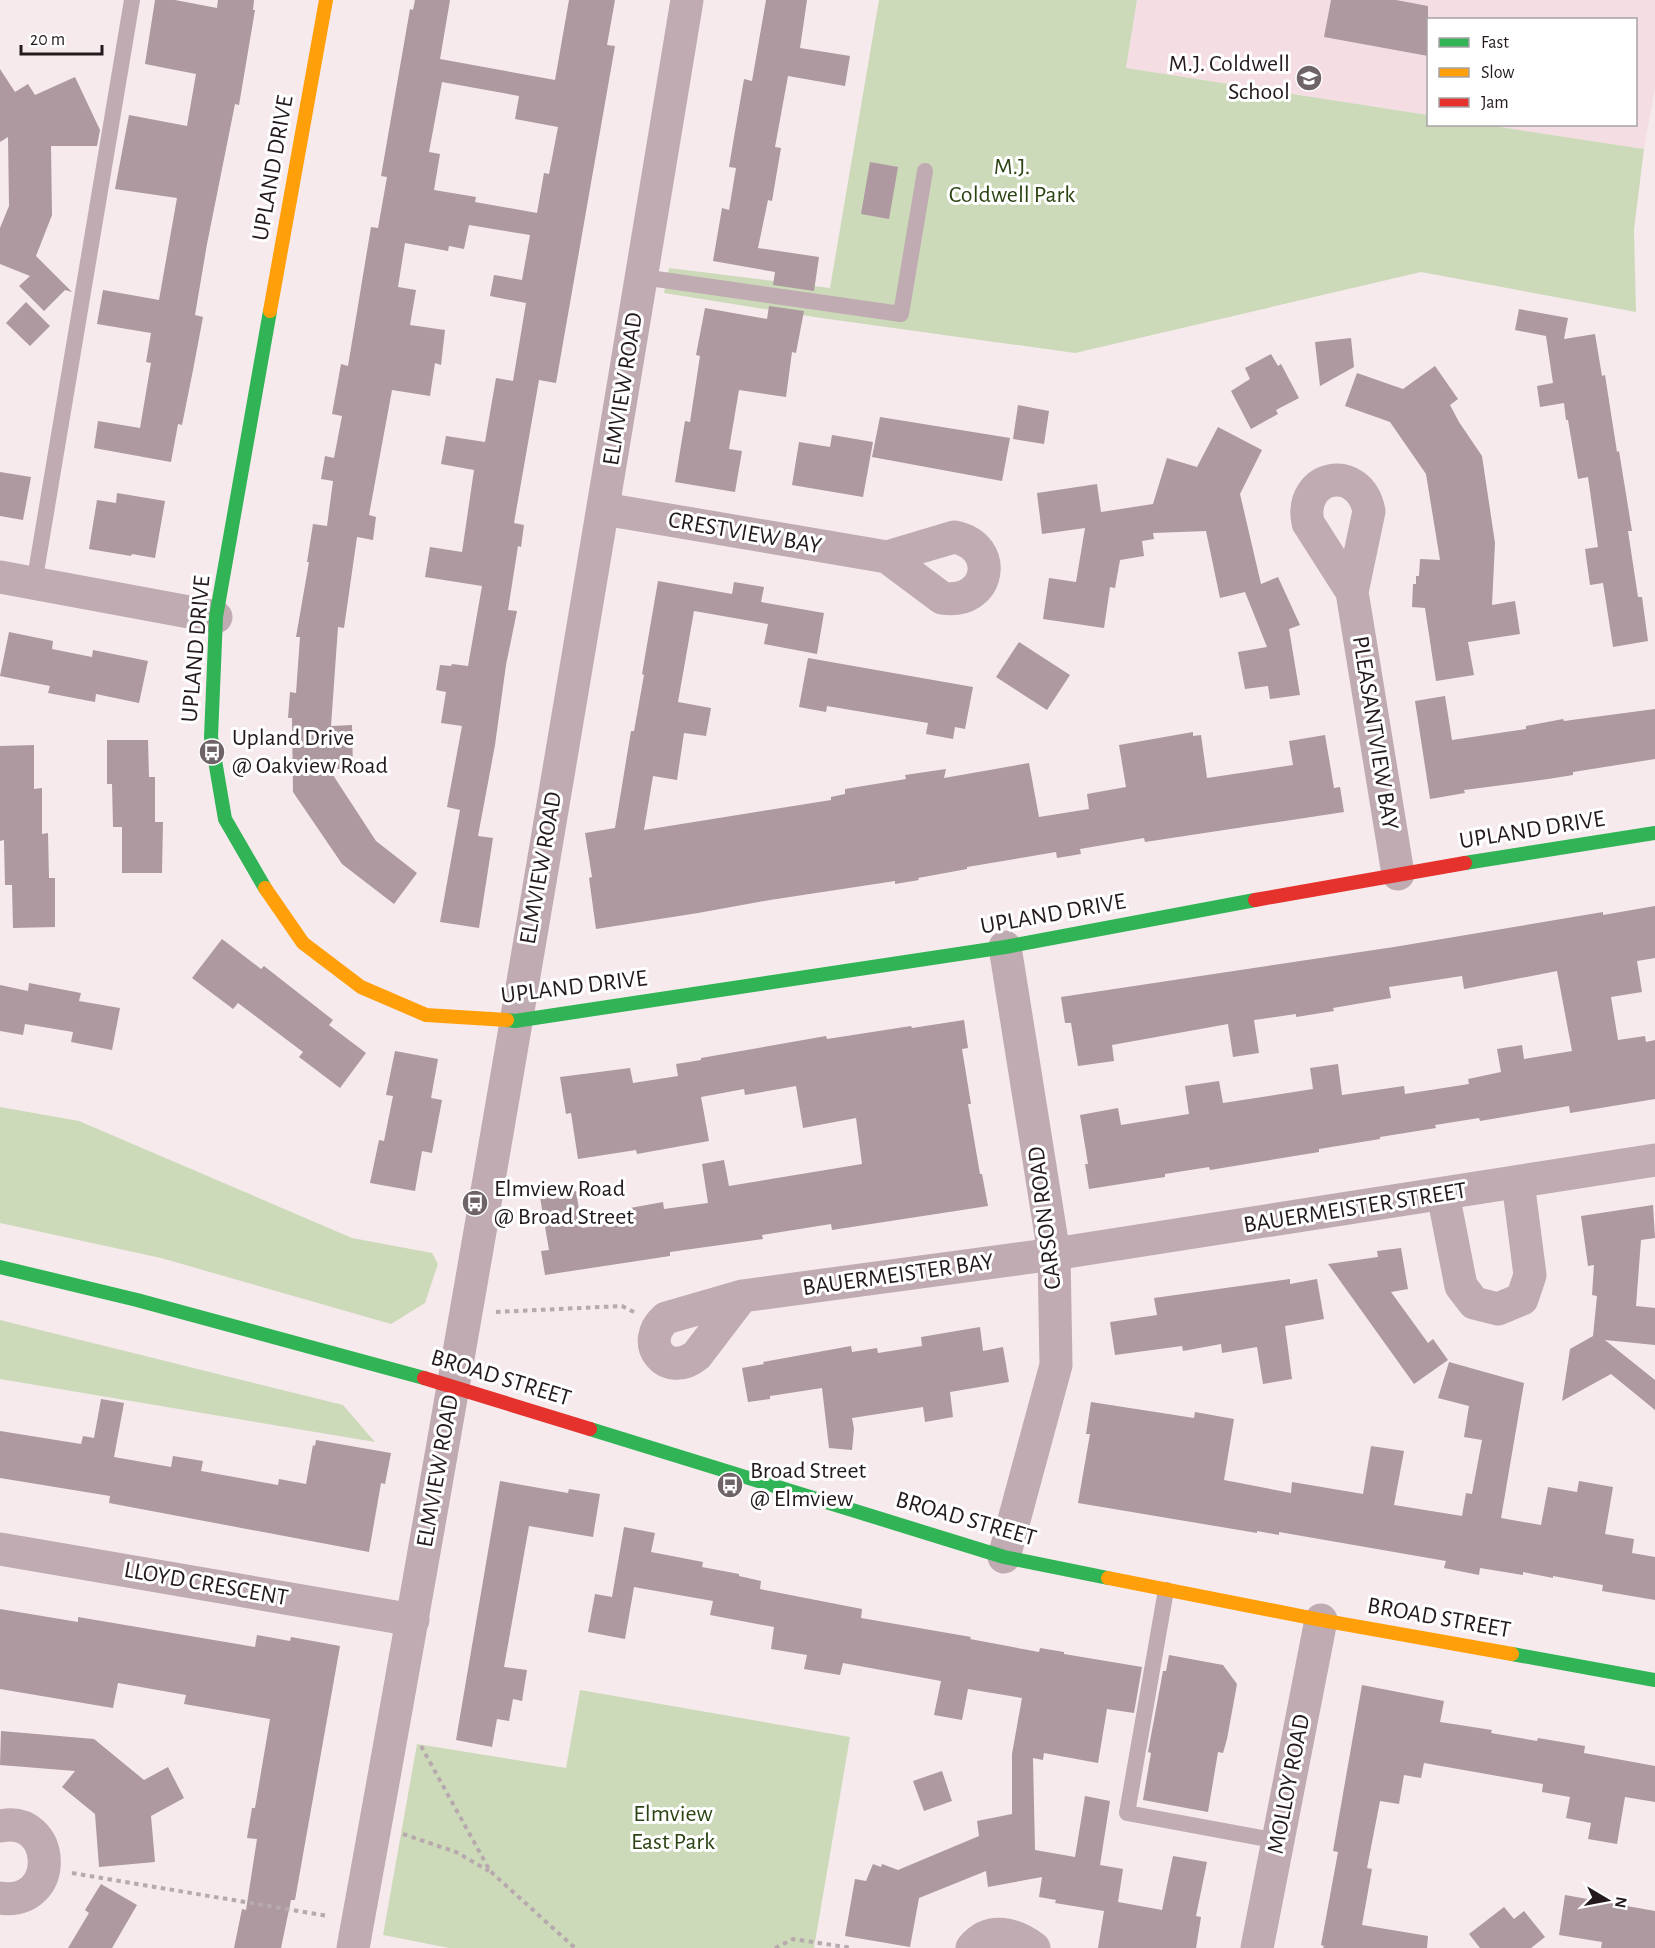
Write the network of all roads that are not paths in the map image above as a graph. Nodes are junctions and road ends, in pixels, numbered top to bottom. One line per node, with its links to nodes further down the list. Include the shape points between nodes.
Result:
1 (132, 0): 9 (lane)
2 (326, 0): 11 (street, UPLAND DRIVE)
3 (687, 0): 5 (street, ELMVIEW ROAD)
4 (925, 171): 5 (lane, via 901,314)
5 (642, 277): 6 (street, ELMVIEW ROAD)
6 (604, 508): 7 (street, CRESTVIEW BAY); 15 (street, ELMVIEW ROAD)
7 (887, 557)
8 (0, 577): 9 (street)
9 (34, 584): 11 (street)
10 (1352, 592): 13 (street, PLEASANTVIEW BAY)
11 (216, 617): 15 (street, UPLAND DRIVE, via 211,738 225,819 258,878 303,943 361,987 426,1015)
12 (1655, 833): 13 (street, UPLAND DRIVE)
13 (1398, 874): 14 (street, UPLAND DRIVE)
14 (1005, 947): 15 (street, UPLAND DRIVE); 19 (street, CARSON ROAD)
15 (515, 1021): 22 (street, ELMVIEW ROAD)
16 (1655, 1160): 17 (street, BAUERMEISTER STREET)
17 (1518, 1182): 18 (street, BAUERMEISTER STREET); 18 (street, via 1530,1275 1522,1299 1498,1309 1474,1303 1461,1286)
18 (1443, 1194): 19 (street, BAUERMEISTER STREET)
19 (1054, 1254): 21 (street, BAUERMEISTER BAY); 24 (street, CARSON ROAD, via 1056,1365)
20 (0, 1267): 22 (street, BROAD STREET)
21 (742, 1296): 21 (street, BAUERMEISTER BAY, via 666,1318 655,1332 656,1351 671,1363 690,1361)
22 (453, 1386): 24 (street, BROAD STREET); 26 (street, ELMVIEW ROAD)
23 (0, 1549): 26 (street, LLOYD CRESCENT)
24 (1004, 1557): 25 (street, BROAD STREET)
25 (1166, 1590): 27 (street, BROAD STREET); 30 (lane, via 1126,1813)
26 (413, 1620): 32 (street, ELMVIEW ROAD)
27 (1321, 1620): 28 (street, BROAD STREET); 30 (street, MOLLOY ROAD)
28 (1655, 1680)
29 (0, 1826): 31 (street, via 26,1829 42,1846 45,1857 45,1869 34,1889 13,1899)
30 (1278, 1841): 35 (street, MOLLOY ROAD)
31 (0, 1898)
32 (356, 1935)
33 (972, 1948): 34 (street, via 984,1937 1008,1934)
34 (1034, 1948)
35 (1257, 1948)

